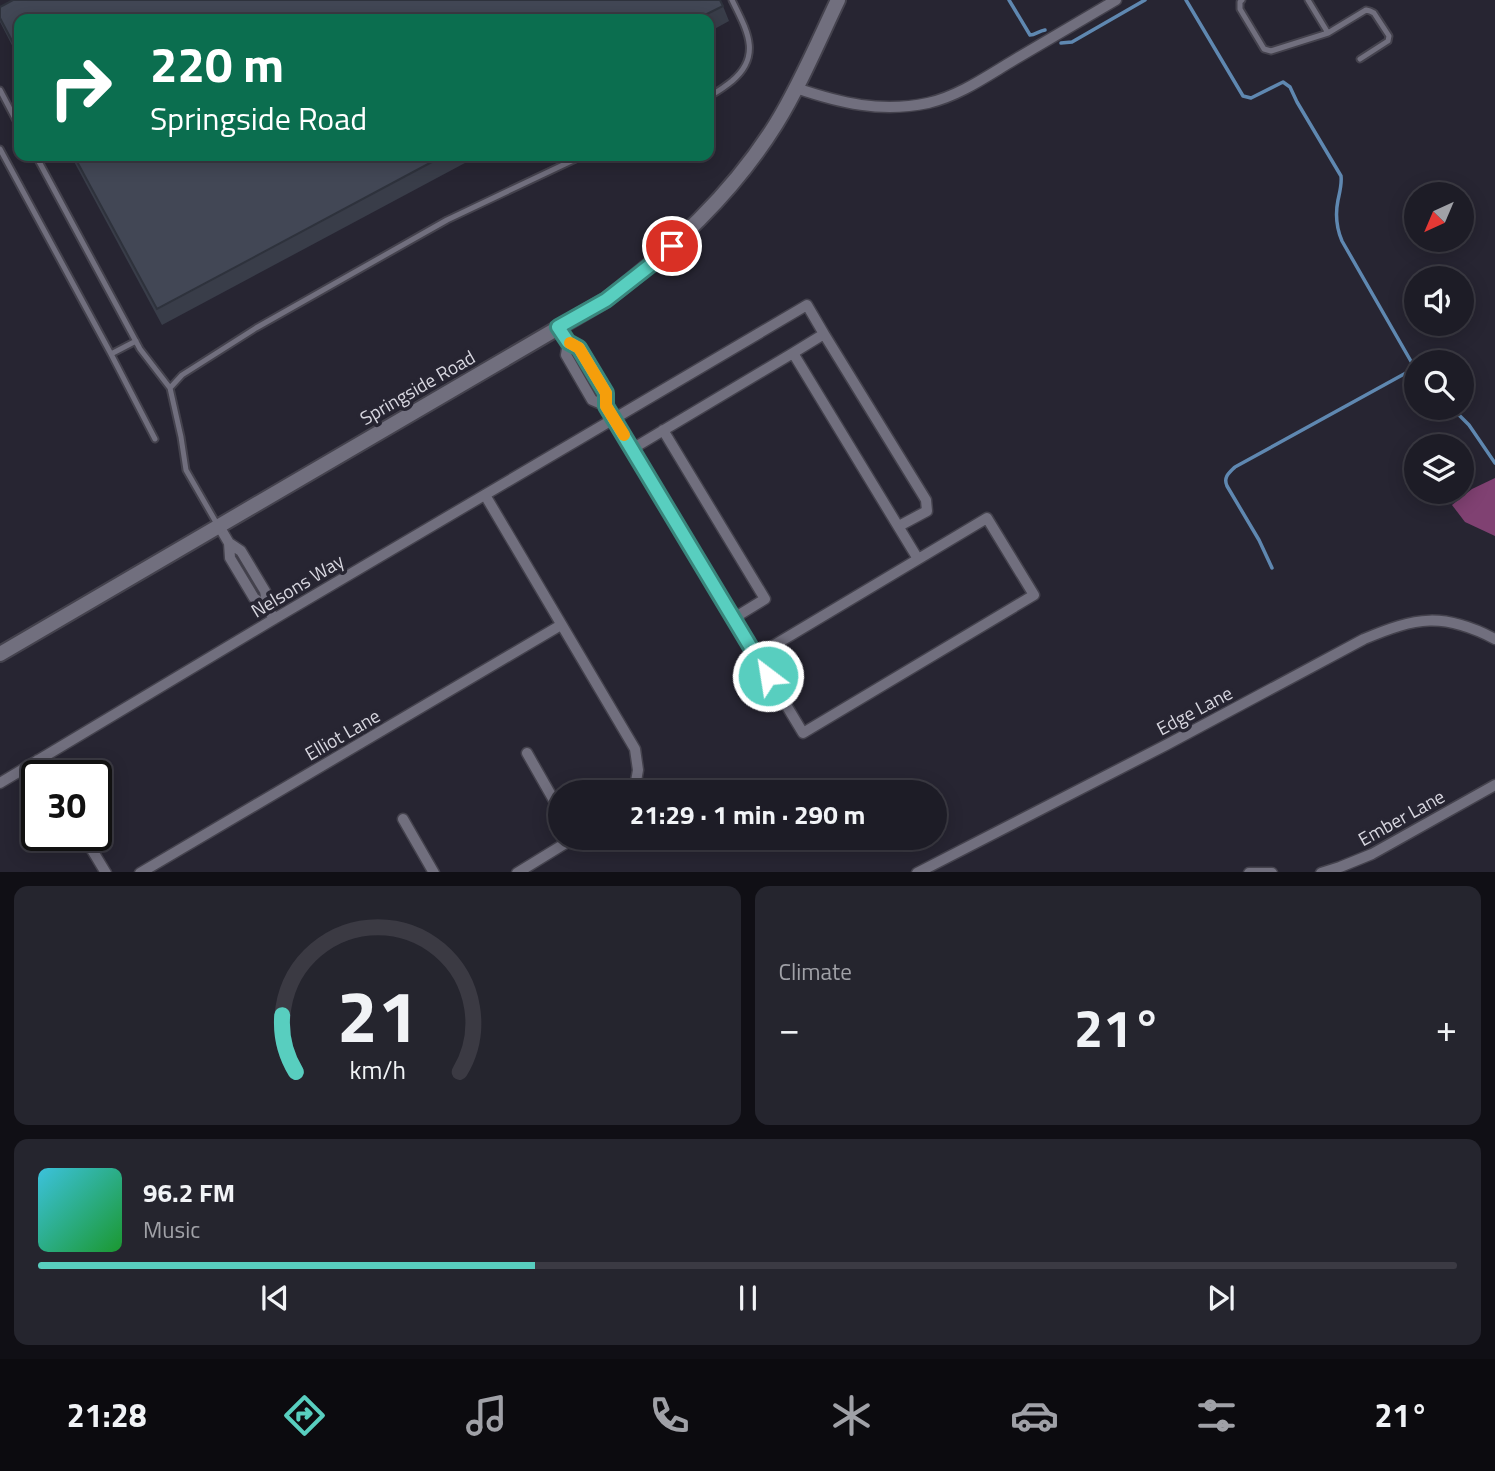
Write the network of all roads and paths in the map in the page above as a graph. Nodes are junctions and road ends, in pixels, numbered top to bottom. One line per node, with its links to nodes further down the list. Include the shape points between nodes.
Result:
1 (732, 0): 10 (lane, via 747,32 750,57 740,74)
2 (838, 0): 8 (main road, Springside Road)
3 (1116, 0): 8 (street, via 977,82 928,103 859,106)
4 (1242, 0): 6 (lane, via 1240,9 1264,49 1271,51)
5 (1308, 0): 6 (lane)
6 (1328, 33): 7 (lane, via 1366,10 1374,13 1388,41)
7 (1360, 60)
8 (796, 88): 15 (main road, Springside Road, via 731,186 692,228 606,300)
9 (0, 90): 11 (lane)
10 (714, 94)
11 (14, 117)
12 (0, 149): 20 (lane)
13 (39, 161): 17 (lane)
14 (571, 161): 21 (lane, via 447,220 256,328 182,375)
15 (558, 327): 18 (street); 28 (main road, Springside Road)
16 (824, 334): 19 (street); 23 (street, Nelsons Way, via 807,305); 29 (street, via 926,500 927,511)
17 (136, 341): 20 (lane); 21 (lane)
18 (568, 342): 22 (street, via 579,348 606,393); 22 (street, via 566,355 592,400)
19 (793, 353): 24 (street); 29 (street)
20 (111, 354): 25 (lane)
21 (170, 388): 28 (lane, via 186,470)
22 (606, 406): 23 (street)
23 (614, 419): 26 (street); 27 (street, Nelsons Way)
24 (663, 430): 26 (street); 31 (street, via 765,599)
25 (155, 439)
26 (632, 449): 31 (street)
27 (485, 495): 32 (street, Nelsons Way); 33 (street)
28 (219, 526): 32 (street, via 229,543 230,558 254,598); 35 (main road, Springside Road)
29 (899, 526): 30 (street)
30 (918, 559): 36 (street); 36 (street, via 988,518 1034,595 803,733)
31 (734, 618): 36 (street)
32 (274, 619): 38 (street, Nelsons Way)
33 (561, 625): 40 (street, via 635,749); 48 (street, Elliot Lane)
34 (1495, 639): 51 (street, Edge Lane, via 1464,625 1432,619 1388,629)
35 (0, 654)
36 (757, 656)
37 (527, 753): 43 (street)
38 (38, 760)
39 (21, 770): 41 (street, Nelsons Way)
40 (636, 780)
41 (0, 783)
42 (1495, 785): 52 (street, Ember Lane, via 1372,854)
43 (548, 790)
44 (403, 819): 49 (street)
45 (554, 850): 50 (street)
46 (93, 851): 47 (street)
47 (105, 872)
48 (142, 872)
49 (433, 872)
50 (519, 872)
51 (919, 872)
52 (1324, 872)

